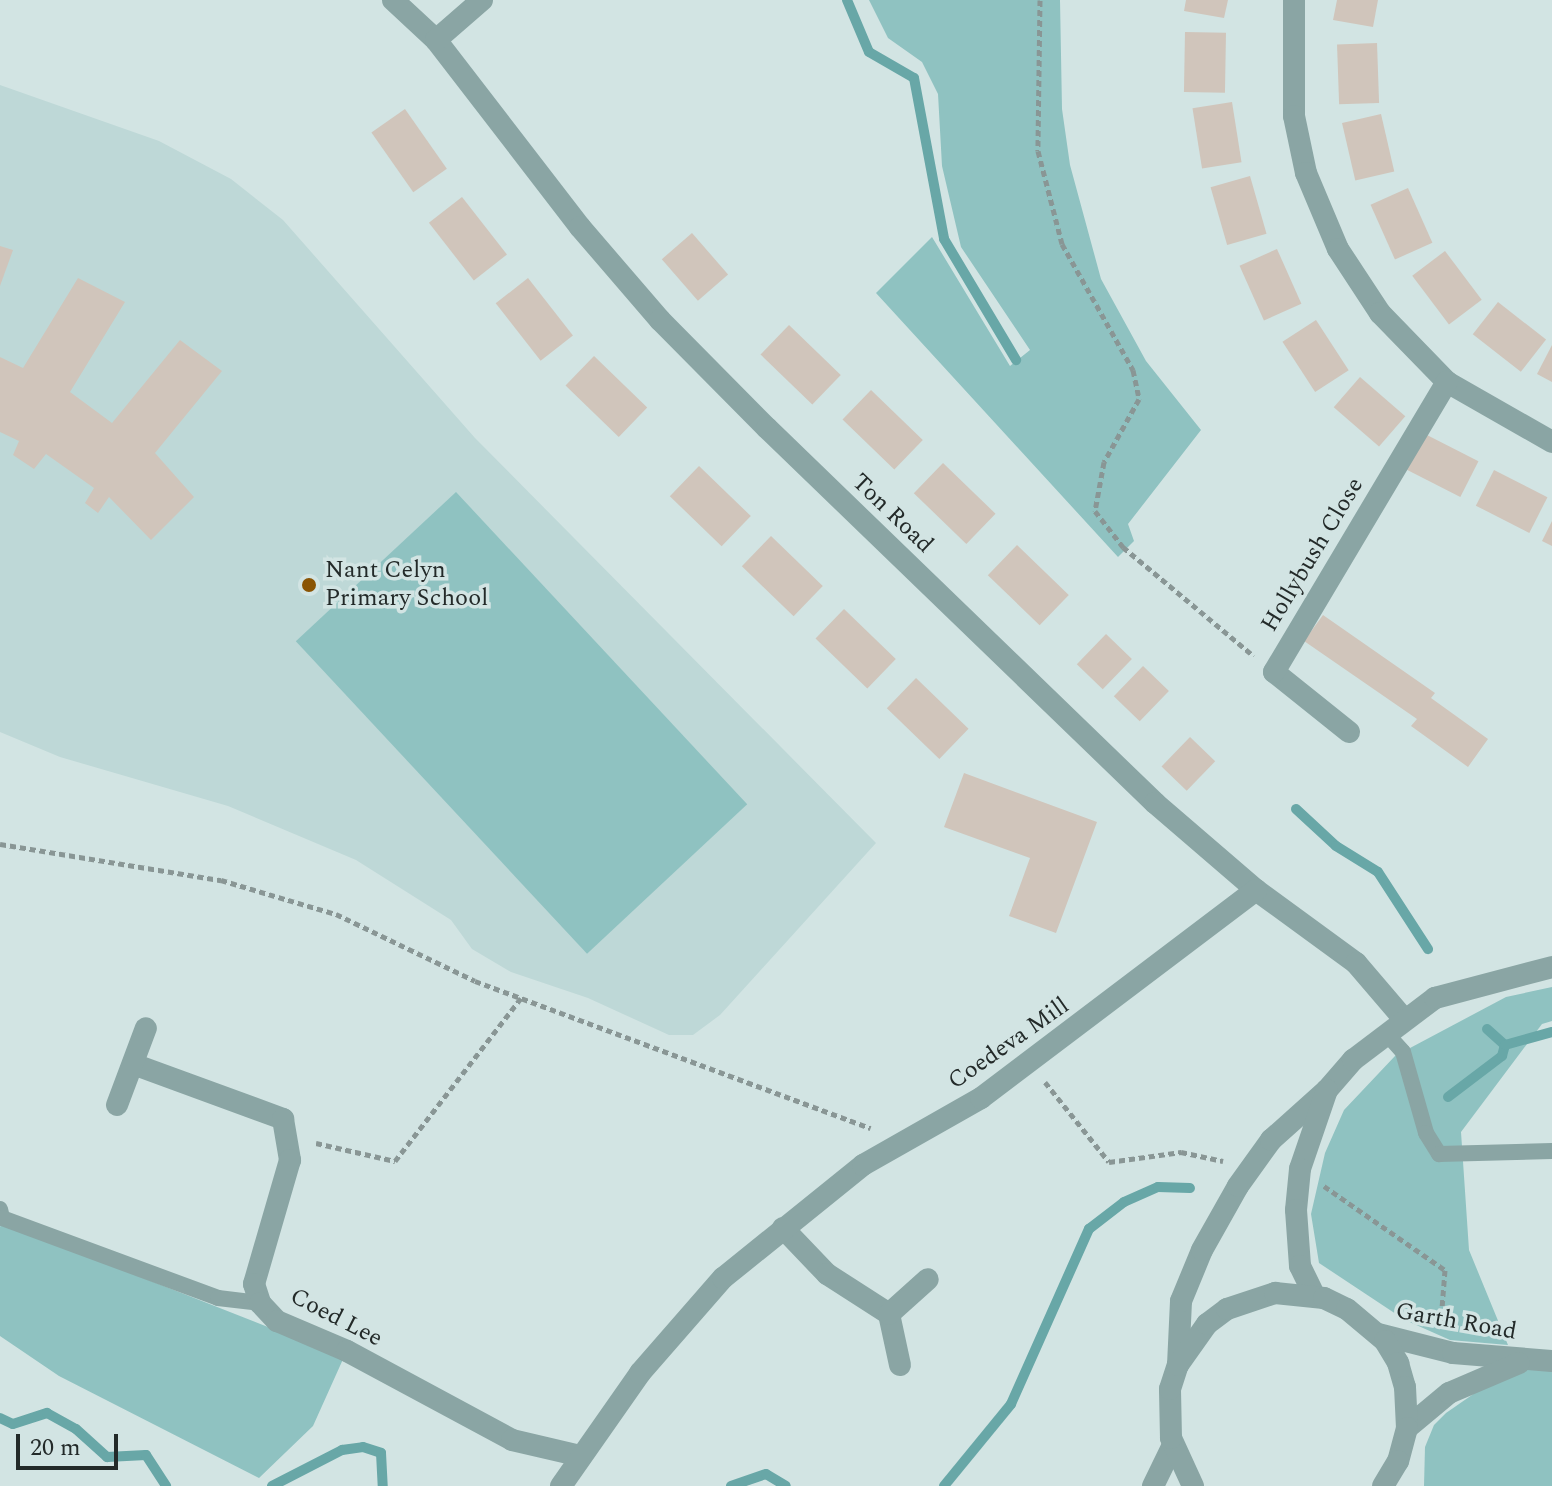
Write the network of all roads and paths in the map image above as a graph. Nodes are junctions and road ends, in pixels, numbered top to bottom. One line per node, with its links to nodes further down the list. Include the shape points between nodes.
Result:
1 (393, 0): 5 (street, Ton Road)
2 (482, 0): 5 (street)
3 (1040, 0): 8 (path, via 1038,151 1062,244 1133,370 1139,399 1104,462 1095,511 1123,547)
4 (1294, 0): 6 (street, via 1294,116 1319,208 1338,249 1380,313)
5 (436, 40): 11 (street, Ton Road, via 580,227 660,320 999,655)
6 (1447, 382): 7 (street); 8 (street, Hollybush Close)
7 (1552, 442)
8 (1274, 672): 9 (street, Hollybush Close)
9 (1349, 732)
10 (0, 844): 13 (path, via 221,880 336,914)
11 (1256, 890): 14 (street, Ton Road, via 1356,963); 16 (street, Coedeva Mill)
12 (1552, 967): 14 (street, via 1435,998)
13 (521, 998): 20 (path, via 395,1161 348,1147); 21 (path, via 878,1130)
14 (1395, 1025): 18 (street); 22 (lane, via 1426,1133 1439,1154)
15 (146, 1028): 17 (street)
16 (1030, 1063): 21 (street, Coedeva Mill); 23 (path, via 1109,1162 1181,1152)
17 (133, 1064): 19 (street); 20 (street, via 283,1119)
18 (1327, 1090): 23 (street, via 1271,1140); 24 (street)
19 (117, 1105)
20 (291, 1140): 29 (street, Coed Lee, via 290,1160 257,1262 254,1284)
21 (896, 1149): 26 (street, Coedeva Mill, via 863,1165)
22 (1552, 1151)
23 (1251, 1169): 36 (street, via 1202,1250 1181,1301)
24 (1300, 1169): 28 (street, via 1299,1253); 32 (path, via 1445,1270)
25 (1, 1215): 29 (lane, via 218,1298)
26 (783, 1228): 30 (street, via 827,1274); 39 (street, Coedeva Mill, via 723,1278 640,1373)
27 (928, 1279): 30 (street)
28 (1315, 1297): 31 (street, via 1347,1309); 36 (street, via 1275,1293 1227,1309 1199,1334)
29 (260, 1303): 39 (street, Coed Lee, via 277,1321 347,1351 512,1440)
30 (889, 1314): 35 (street)
31 (1378, 1334): 32 (street, Garth Road); 37 (street, via 1405,1387)
32 (1439, 1349): 33 (street, Garth Road)
33 (1524, 1361): 34 (street, Garth Road); 37 (street, Garth Road, via 1449,1393)
34 (1552, 1361)
35 (900, 1365)
36 (1178, 1365): 38 (street, via 1168,1413)
37 (1407, 1428): 40 (street)
38 (1173, 1445): 42 (street); 43 (street)
39 (581, 1456): 41 (street, Coedeva Mill)
40 (1398, 1461): 44 (street); 45 (street)
41 (561, 1486)
42 (1153, 1486)
43 (1193, 1486)
44 (1383, 1486)
45 (1404, 1486)

